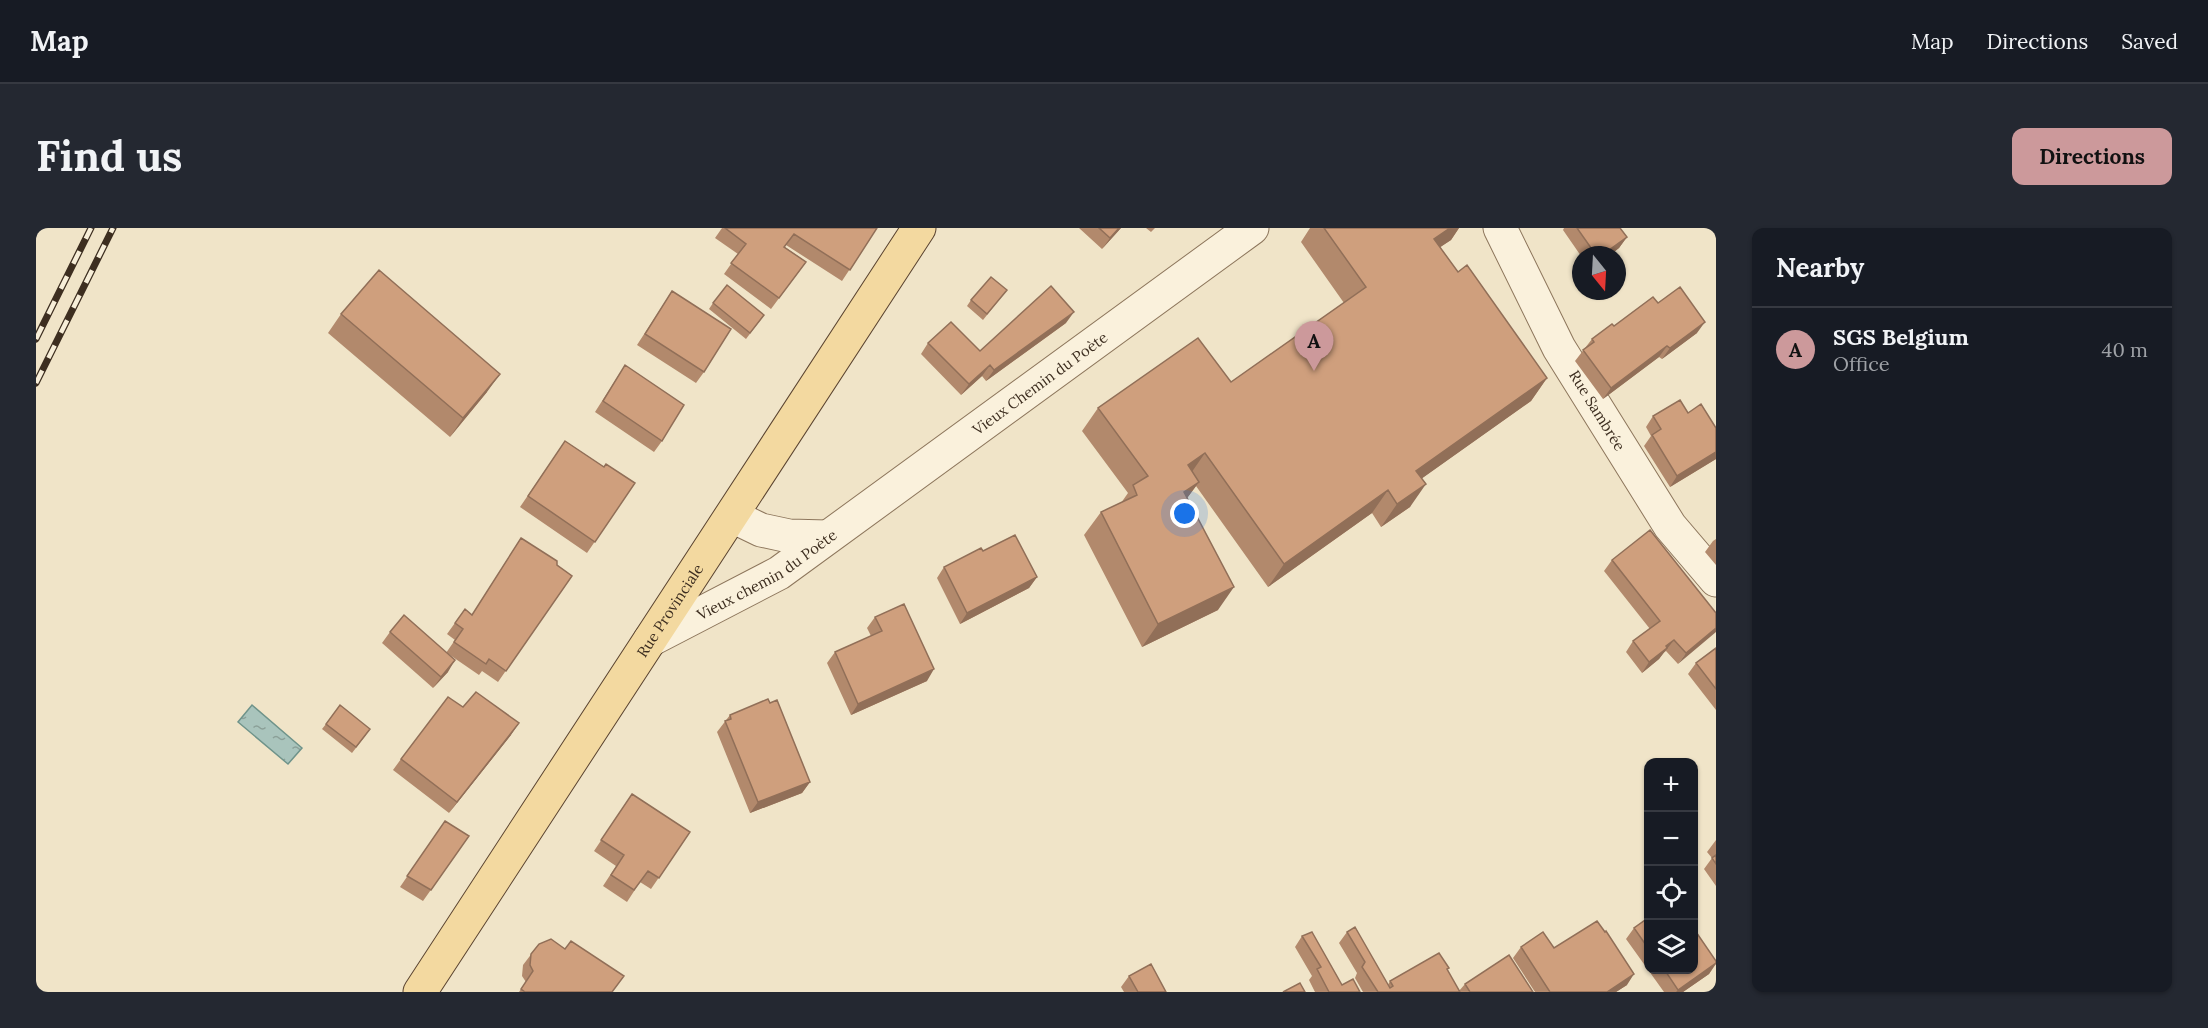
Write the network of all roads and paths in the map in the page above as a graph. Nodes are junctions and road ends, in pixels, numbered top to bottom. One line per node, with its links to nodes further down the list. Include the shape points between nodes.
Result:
1 (919, 228): 4 (main road, Rue Provinciale)
2 (1252, 228): 5 (street, Vieux Chemin du Poète)
3 (1500, 228): 6 (street, Rue Sambrée, via 1559,348 1670,526)
4 (732, 516): 5 (street, Vieux chemin du Poète, via 761,530 789,536); 7 (main road, Rue Provinciale)
5 (827, 537): 7 (street, Vieux chemin du Poète, via 778,573)
6 (1716, 580)
7 (650, 640): 8 (main road, Rue Provinciale)
8 (420, 992)

